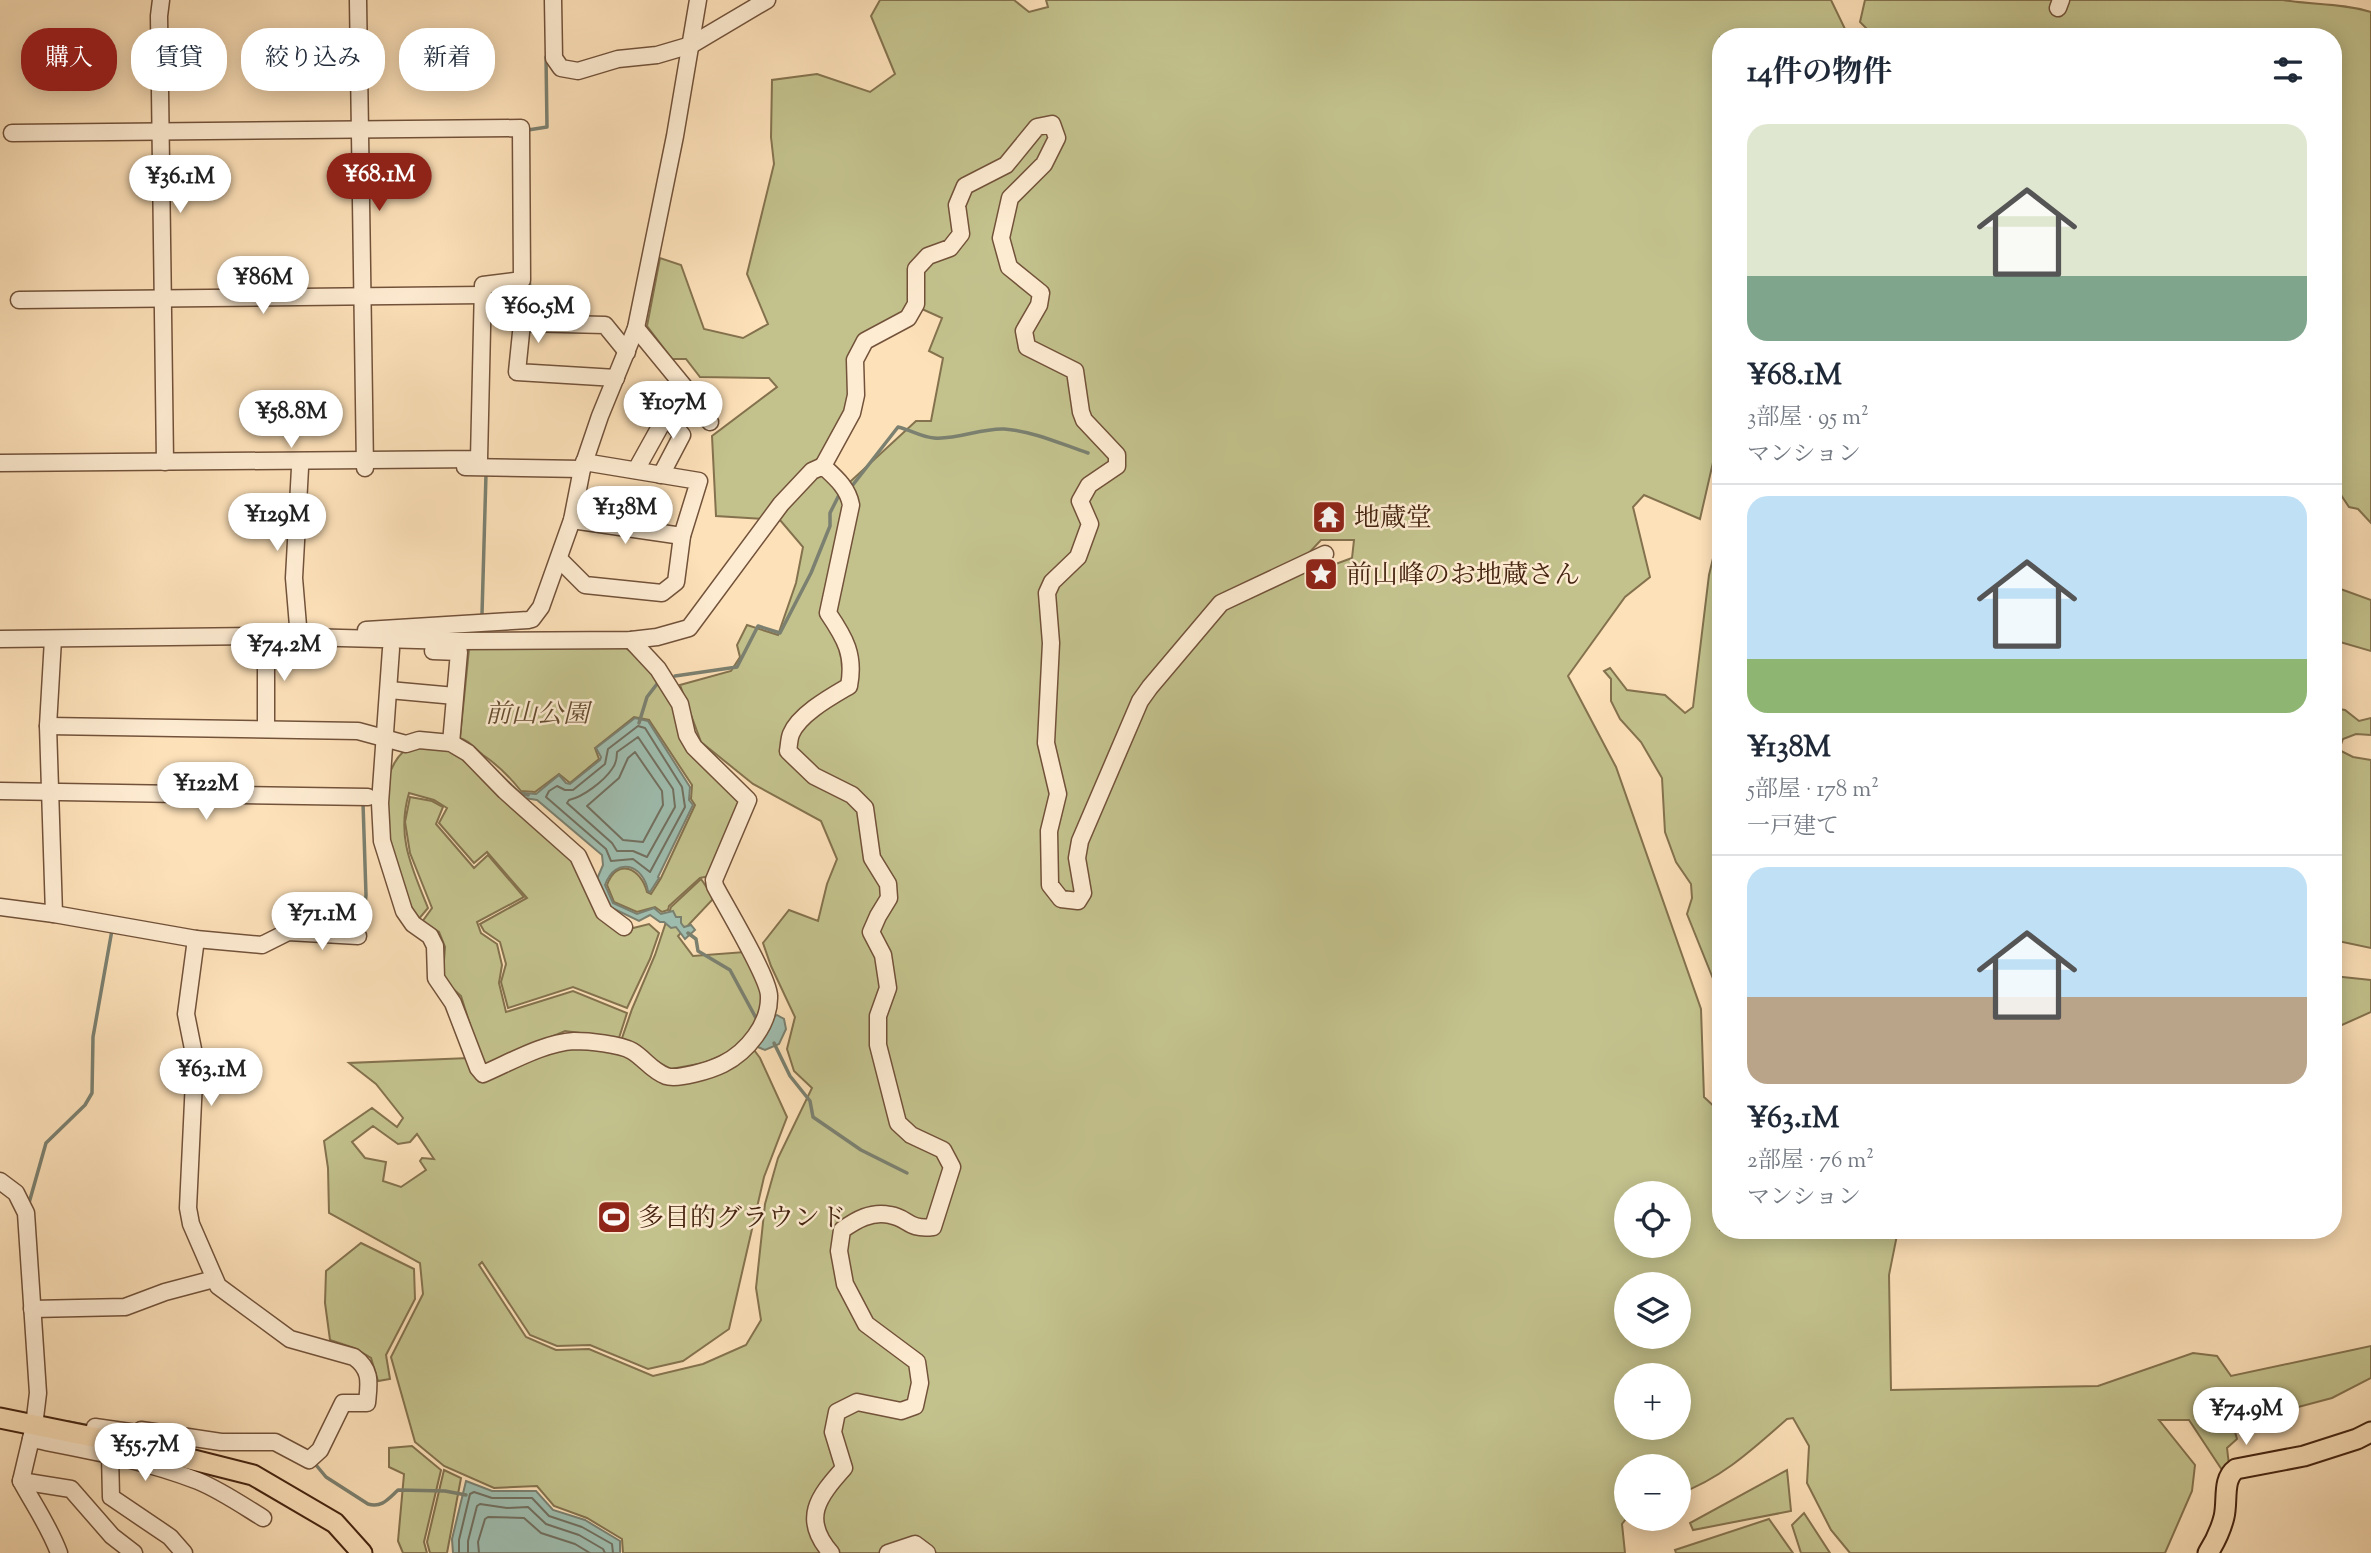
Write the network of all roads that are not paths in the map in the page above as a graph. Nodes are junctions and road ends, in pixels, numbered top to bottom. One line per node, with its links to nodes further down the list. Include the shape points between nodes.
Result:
1 (358, 0): 7 (street)
2 (553, 0): 6 (street, via 554,58 561,68 578,71)
3 (698, 0): 6 (street)
4 (767, 0): 6 (street)
5 (161, 3): 8 (street)
6 (691, 45): 14 (street)
7 (360, 130): 8 (street); 10 (street, via 521,128 522,280 483,285); 11 (street)
8 (161, 132): 9 (street); 12 (street)
9 (12, 133)
10 (483, 295): 11 (street); 22 (street, via 479,459)
11 (362, 297): 12 (street); 22 (street)
12 (163, 299): 13 (street); 20 (street)
13 (19, 300)
14 (636, 328): 15 (street); 17 (street)
15 (626, 352): 16 (street); 16 (street, via 605,325 522,323 517,372)
16 (616, 378): 23 (street)
17 (691, 396): 18 (street); 19 (street)
18 (666, 416): 26 (street); 28 (street, via 682,435)
19 (710, 422)
20 (164, 462): 21 (street); 22 (street)
21 (0, 463)
22 (365, 464): 23 (street); 25 (street)
23 (583, 466): 26 (street); 29 (street)
24 (823, 466): 31 (street, via 852,413 855,360 865,341 908,318 916,304 916,269 929,256 950,248 961,234 957,205 965,186 1006,165 1037,127 1052,124 1057,138 1044,164 1010,198 1000,238 1009,267 1041,293 1024,331 1027,346 1075,372 1084,420 1117,455 1117,466 1088,485 1080,501 1090,524 1078,557 1047,593 1051,643 1046,743 1058,794 1049,831 1050,885 1061,899 1078,901 1083,893 1077,858 1080,841 1150,687 1221,603); 38 (street, via 812,471 781,504 689,628); 68 (street, via 851,501 828,613 845,638 852,668 849,686 806,716 791,733 788,751 814,776 852,795 865,808 872,858 888,884 889,898 871,932 883,955 888,988 878,1016 878,1045 898,1123 911,1135 943,1150 952,1167 933,1227 918,1229 890,1215 861,1217 842,1230 839,1251 845,1284 866,1324 917,1362 920,1383 915,1406 901,1411 857,1402 837,1412 833,1432 844,1468 824,1490 814,1513 818,1538)
25 (300, 468): 27 (street); 35 (street, via 294,578)
26 (636, 471): 28 (street)
27 (0, 472)
28 (661, 475): 30 (street, via 699,481)
29 (572, 520): 30 (street); 32 (street)
30 (682, 536): 32 (street, via 676,582 662,593 585,585)
31 (1325, 554)
32 (559, 559): 34 (street, via 532,619 347,631)
33 (266, 636): 35 (street); 37 (street); 43 (street)
34 (337, 637): 35 (street); 38 (street); 39 (street, via 343,645)
35 (299, 638)
36 (0, 639): 37 (street)
37 (53, 639): 42 (street)
38 (631, 640): 44 (street, via 658,669 680,705 694,747 748,800 715,886 770,995 765,1022 755,1036 736,1056 715,1068 667,1077 633,1051 575,1041 483,1074 453,1003 436,978 435,946 404,911 382,841)
39 (391, 649): 40 (street); 41 (street, via 459,652)
40 (389, 690): 41 (street); 44 (street)
41 (456, 696): 45 (street)
42 (48, 726): 43 (street); 47 (street)
43 (266, 730): 44 (street, via 358,731)
44 (386, 738): 45 (street, via 406,744 419,740)
45 (451, 743): 51 (street, via 578,856 604,912)
46 (0, 791): 47 (street)
47 (51, 797): 48 (street); 50 (street)
48 (364, 801)
49 (0, 907): 50 (street)
50 (54, 914): 53 (street)
51 (624, 927)
52 (358, 936): 53 (street, via 288,932 262,945)
53 (196, 939): 55 (street, via 186,1014 195,1059 188,1208)
54 (0, 1181): 56 (street, via 16,1193 26,1213)
55 (214, 1279): 56 (street, via 125,1307); 60 (street, via 223,1291 290,1339 354,1357 363,1364 367,1403 343,1403 320,1450 309,1460 275,1442 221,1442 95,1427)
56 (35, 1309): 58 (street, via 38,1393)
57 (0, 1418): 58 (main road)
58 (33, 1432): 60 (main road); 61 (street); 62 (street)
59 (2371, 1432): 71 (main road, via 2330,1449 2236,1469 2227,1482 2224,1518)
60 (93, 1437): 67 (main road, via 253,1475 335,1523)
61 (110, 1454): 63 (street, via 200,1482); 66 (street, via 111,1497 170,1537)
62 (21, 1481): 64 (street); 65 (street, via 71,1489 112,1536)
63 (263, 1518)
64 (59, 1550)
65 (135, 1553)
66 (184, 1553)
67 (362, 1553)
68 (831, 1553)
69 (888, 1553): 70 (street, via 915,1544)
70 (927, 1553)
71 (2208, 1553)

